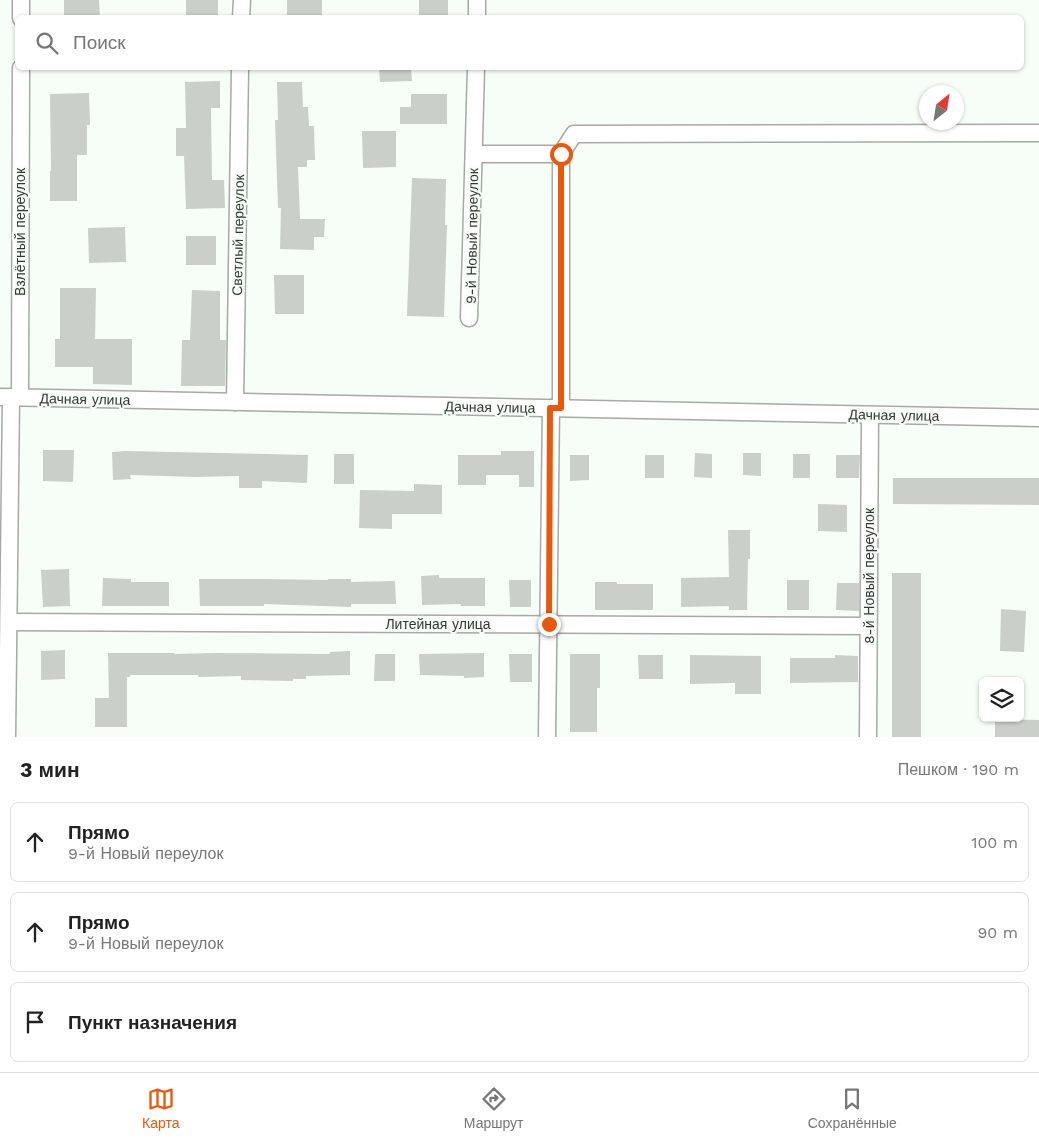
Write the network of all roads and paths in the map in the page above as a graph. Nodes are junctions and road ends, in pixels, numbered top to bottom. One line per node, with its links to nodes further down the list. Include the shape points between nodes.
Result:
1 (21, 0): 4 (street)
2 (242, 0): 5 (street)
3 (477, 0): 6 (street)
4 (21, 15)
5 (241, 15)
6 (477, 15)
7 (21, 70): 14 (street, Взлётный переулок)
8 (240, 70): 15 (street, Светлый переулок)
9 (476, 70): 11 (street, 9-й Новый переулок)
10 (1039, 133): 12 (street, via 574,134)
11 (474, 154): 12 (street, 9-й Новый переулок); 13 (street, 9-й Новый переулок)
12 (561, 154): 16 (street)
13 (469, 318)
14 (10, 397): 15 (street, Дачная улица); 19 (street, Взлётный переулок)
15 (235, 402): 16 (street, Дачная улица)
16 (556, 408): 17 (street, Дачная улица); 20 (street)
17 (870, 415): 18 (street, Дачная улица); 21 (street, 8-й Новый переулок)
18 (1039, 418)
19 (9, 622): 20 (street, Литейная улица); 22 (street, Взлётный переулок)
20 (549, 624): 21 (street, Литейная улица); 23 (street)
21 (868, 626): 24 (street, 8-й Новый переулок)
22 (7, 737)
23 (547, 737)
24 (868, 737)

